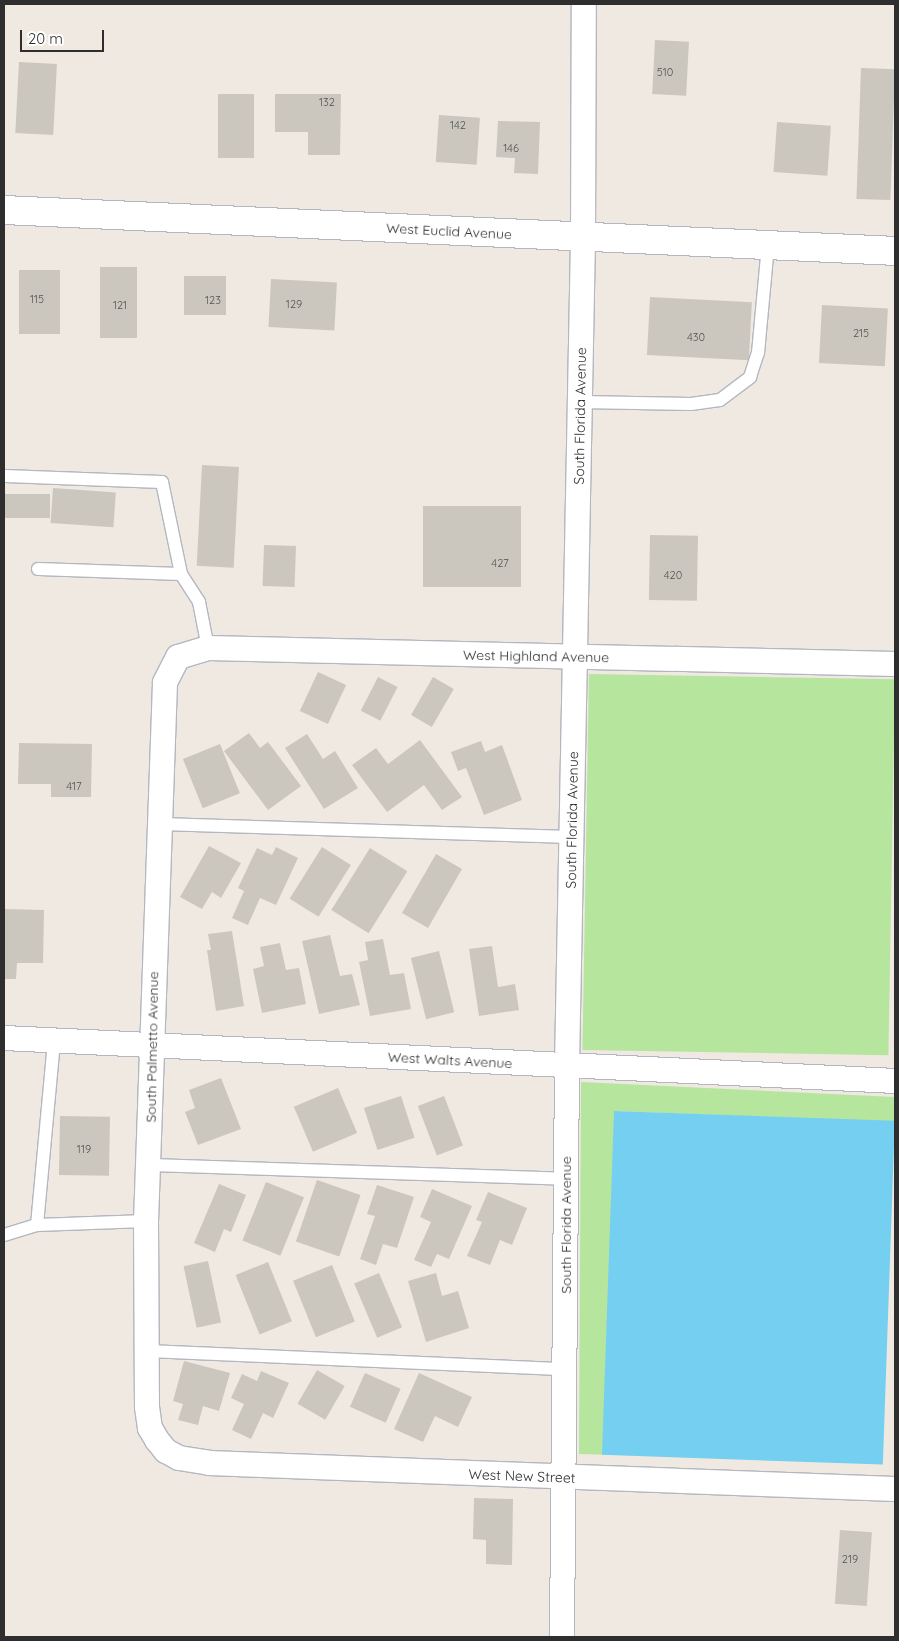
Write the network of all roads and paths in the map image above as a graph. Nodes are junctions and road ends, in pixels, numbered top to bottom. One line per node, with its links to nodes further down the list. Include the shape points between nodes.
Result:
1 (584, 4): 3 (street, South Florida Avenue)
2 (4, 210): 3 (street, West Euclid Avenue)
3 (583, 237): 4 (street, West Euclid Avenue); 6 (street, South Florida Avenue)
4 (768, 245): 5 (street, West Euclid Avenue); 6 (lane, via 758,353 750,377 720,400 691,404)
5 (895, 251)
6 (580, 402): 12 (street, South Florida Avenue)
7 (4, 476): 9 (lane, via 162,482)
8 (38, 570): 9 (lane)
9 (182, 574): 10 (lane, via 199,602)
10 (208, 648): 11 (street, West Highland Avenue); 12 (street, West Highland Avenue)
11 (178, 657): 14 (street, South Palmetto Avenue, via 165,683)
12 (575, 658): 13 (street, West Highland Avenue); 15 (street, South Florida Avenue)
13 (895, 664)
14 (159, 824): 15 (lane); 18 (street, South Palmetto Avenue)
15 (572, 838): 19 (street, South Florida Avenue)
16 (4, 1038): 17 (street, West Walts Avenue)
17 (54, 1040): 18 (street, West Walts Avenue); 24 (lane)
18 (151, 1045): 19 (street, West Walts Avenue); 21 (street, South Palmetto Avenue)
19 (567, 1065): 20 (street, West Walts Avenue); 22 (street, South Florida Avenue)
20 (895, 1081)
21 (150, 1165): 22 (lane); 23 (street, South Palmetto Avenue)
22 (566, 1179): 27 (street, South Florida Avenue)
23 (146, 1221): 24 (lane); 26 (street, South Palmetto Avenue)
24 (37, 1226): 25 (lane)
25 (4, 1235)
26 (148, 1350): 27 (lane); 28 (street, South Palmetto Avenue, via 147,1407 150,1428)
27 (565, 1369): 29 (street, South Florida Avenue)
28 (157, 1440): 29 (street, West New Street, via 166,1451 179,1458 208,1463)
29 (564, 1478): 30 (street, West New Street); 31 (street, South Florida Avenue)
30 (895, 1490)
31 (562, 1637)

